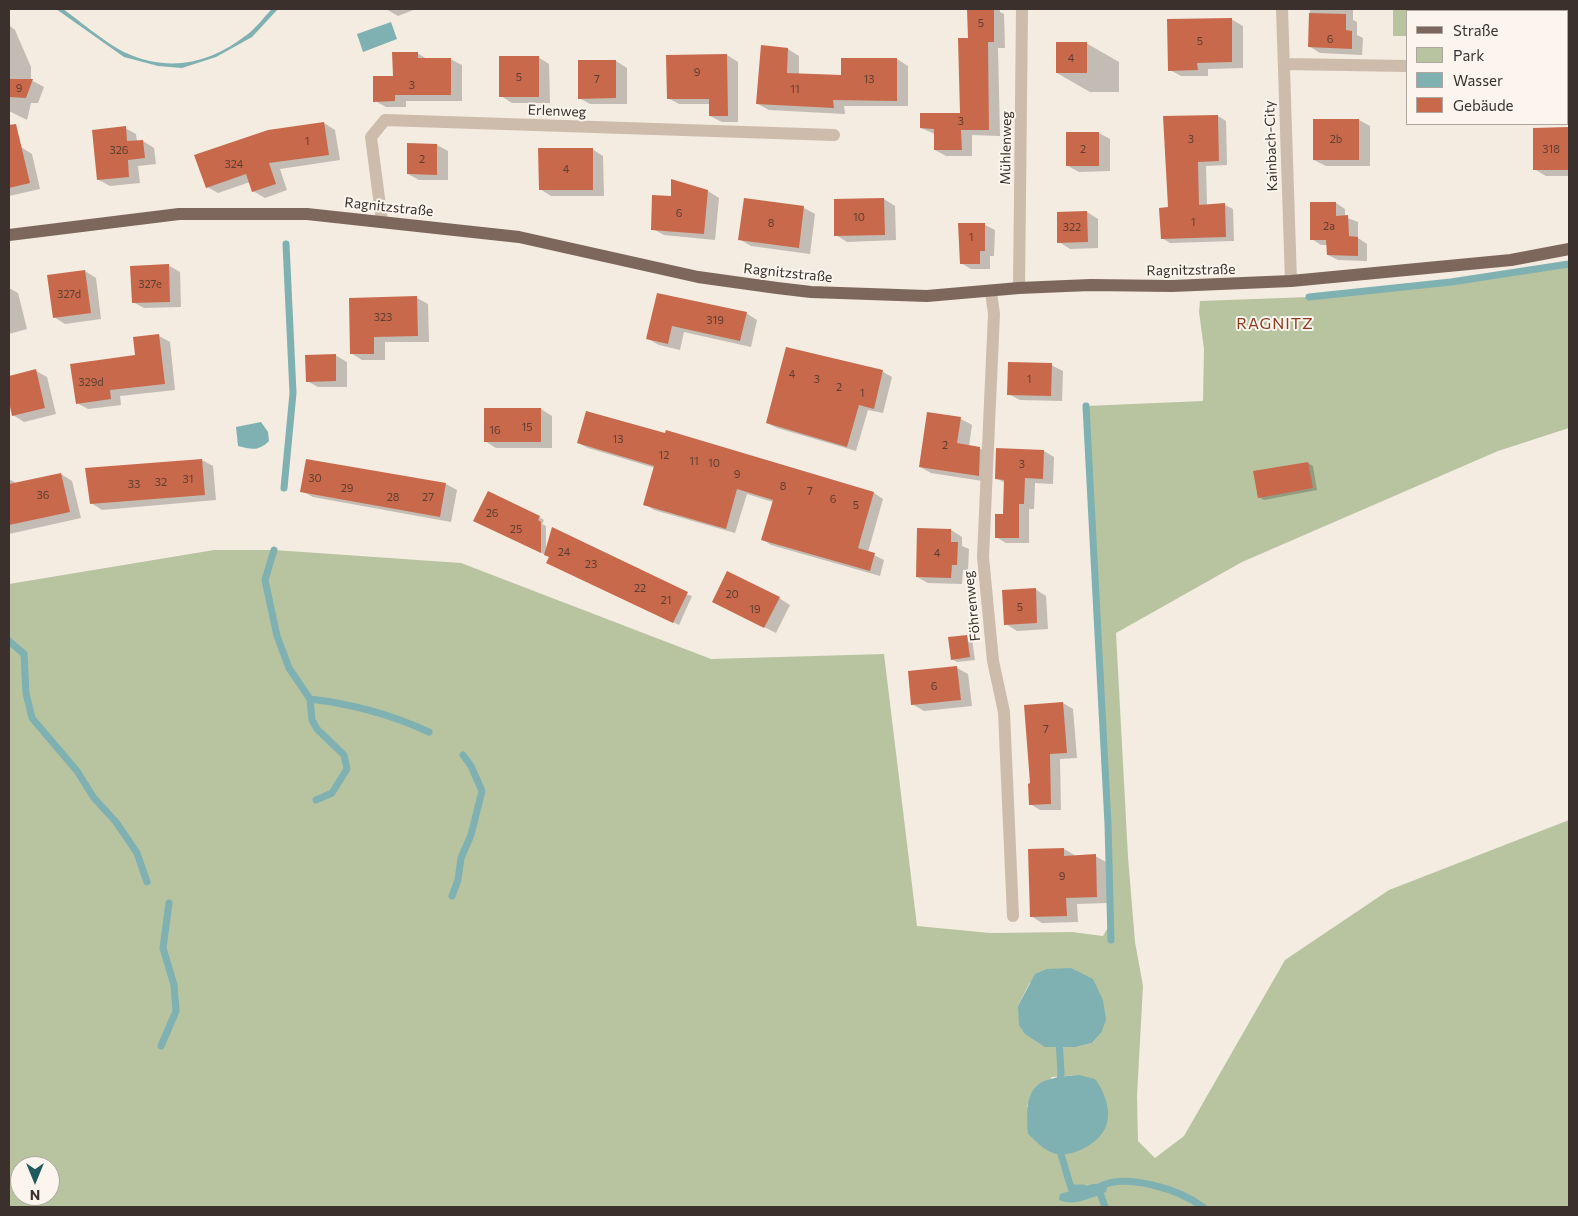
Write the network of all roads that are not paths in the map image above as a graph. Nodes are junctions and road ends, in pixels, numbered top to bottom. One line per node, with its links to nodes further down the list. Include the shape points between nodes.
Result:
1 (1022, 9): 10 (street, Mühlenweg)
2 (1282, 9): 3 (street, Kainbach-City)
3 (1284, 64): 4 (street); 9 (street, Kainbach-City)
4 (1406, 66)
5 (834, 135): 6 (street, Erlenweg, via 385,120 371,137)
6 (382, 221): 7 (main road, Ragnitzstraße, via 307,214 179,214); 11 (main road, Ragnitzstraße, via 519,236 698,277 811,292 927,296)
7 (9, 235)
8 (1569, 248): 9 (main road, Ragnitzstraße, via 1511,260)
9 (1292, 281): 10 (main road, Ragnitzstraße)
10 (1019, 288): 11 (main road, Ragnitzstraße)
11 (991, 292): 12 (street, Föhrenweg, via 994,314 983,557 993,661 1004,712)
12 (1013, 916)

